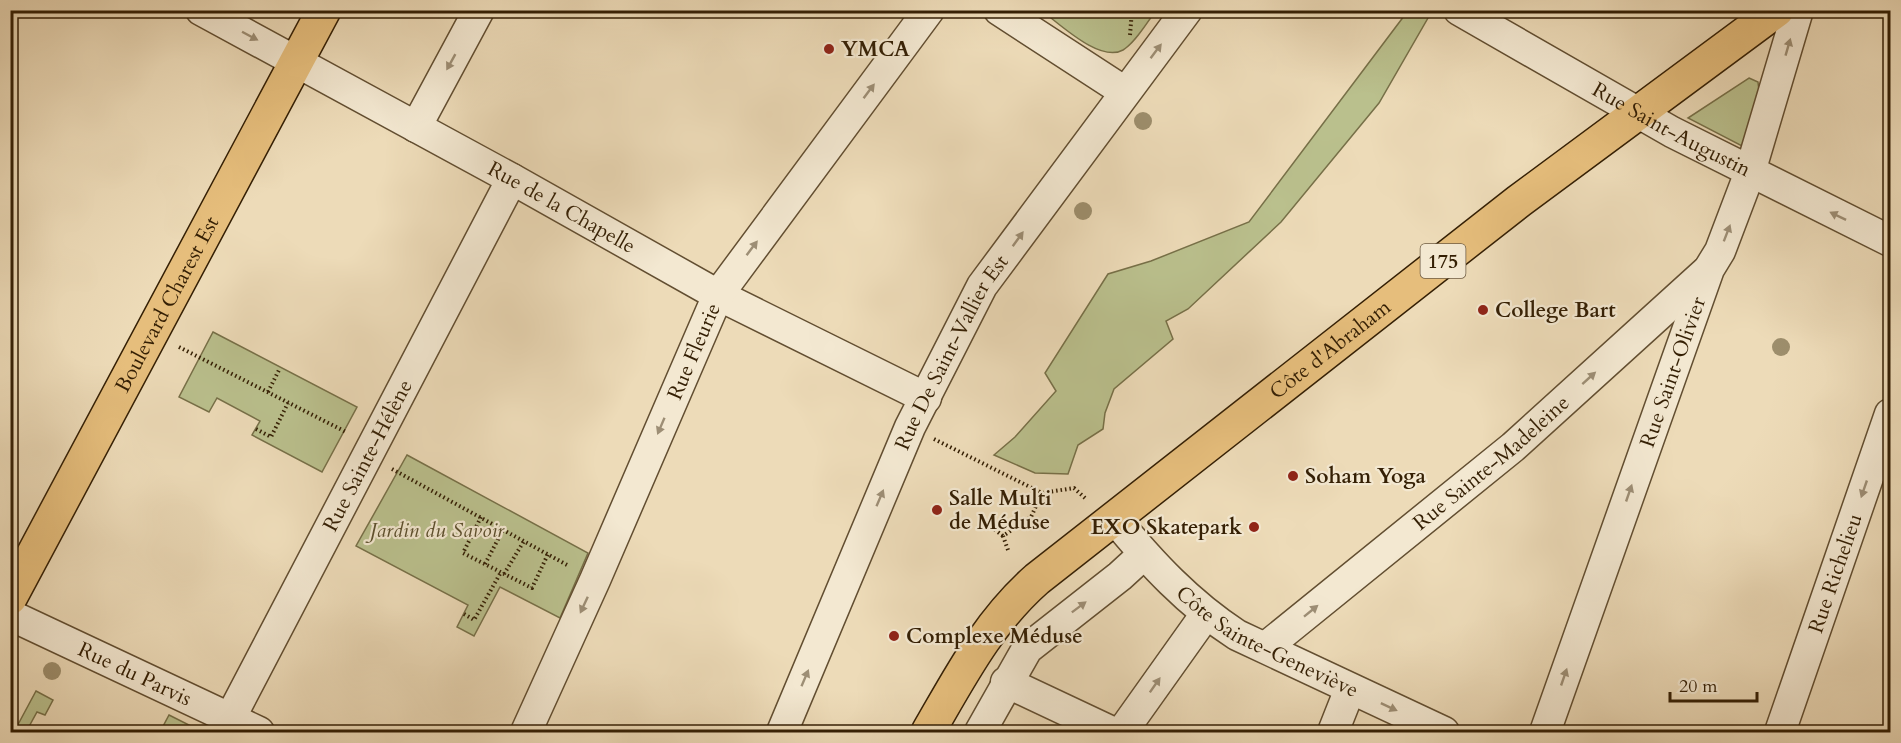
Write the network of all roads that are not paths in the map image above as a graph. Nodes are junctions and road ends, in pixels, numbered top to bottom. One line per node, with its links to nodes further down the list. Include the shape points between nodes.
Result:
1 (201, 10): 10 (street, Rue de la Chapelle, one-way to 10)
2 (324, 10): 10 (main road, Boulevard Charest Est)
3 (479, 10): 13 (street, one-way to 13)
4 (929, 10): 18 (street, Rue Fleurie, one-way to 4)
5 (999, 10): 11 (street)
6 (1187, 10): 11 (street, Rue De Saint-Vallier Est, one-way to 6)
7 (1459, 10): 12 (street, Rue Saint-Augustin)
8 (1777, 10): 12 (main road, Côte d'Abraham / 175)
9 (1798, 10): 14 (street, Rue Saint-Olivier, one-way to 9)
10 (298, 61): 13 (street, Rue de la Chapelle); 23 (main road, Boulevard Charest Est)
11 (1125, 92): 19 (street, Rue De Saint-Vallier Est, one-way to 11, via 982,286)
12 (1638, 112): 14 (street, Rue Saint-Augustin); 21 (main road, Côte d'Abraham / 175)
13 (416, 127): 15 (street, Rue de la Chapelle)
14 (1750, 172): 16 (street, Rue Saint-Augustin, one-way to 14); 17 (street, Rue Saint-Olivier, one-way to 14, via 1720,251)
15 (512, 179): 18 (street, Rue de la Chapelle); 29 (street, Rue Sainte-Hélène)
16 (1890, 242)
17 (1709, 269): 26 (street, Rue Sainte-Madeleine, one-way to 17, via 1513,447); 39 (street, Rue Saint-Olivier, one-way to 17)
18 (718, 295): 19 (street, Rue de la Chapelle); 31 (street, Rue Fleurie, one-way to 31)
19 (926, 398): 32 (street, Rue De Saint-Vallier Est, one-way to 19, via 910,427)
20 (1890, 414): 40 (street, Rue Richelieu, one-way to 40)
21 (1114, 518): 22 (street, Côte Sainte-Geneviève); 33 (main road, Côte d'Abraham / 175, via 1024,591 995,622)
22 (1144, 554): 24 (street, Côte Sainte-Geneviève); 27 (street, one-way to 22, via 1027,649 1042,635)
23 (10, 598)
24 (1206, 614): 26 (street, Côte Sainte-Geneviève); 36 (street, one-way to 24)
25 (10, 615): 29 (street, Rue du Parvis)
26 (1266, 647): 28 (street, Côte Sainte-Geneviève)
27 (1006, 682): 34 (street); 35 (street)
28 (1350, 689): 37 (street); 38 (street, Côte Sainte-Geneviève, one-way to 38)
29 (226, 726): 30 (street, Rue du Parvis)
30 (259, 732)
31 (526, 732)
32 (782, 732)
33 (928, 732)
34 (980, 732)
35 (1112, 732)
36 (1122, 732)
37 (1333, 732)
38 (1444, 732)
39 (1545, 732)
40 (1780, 732)

